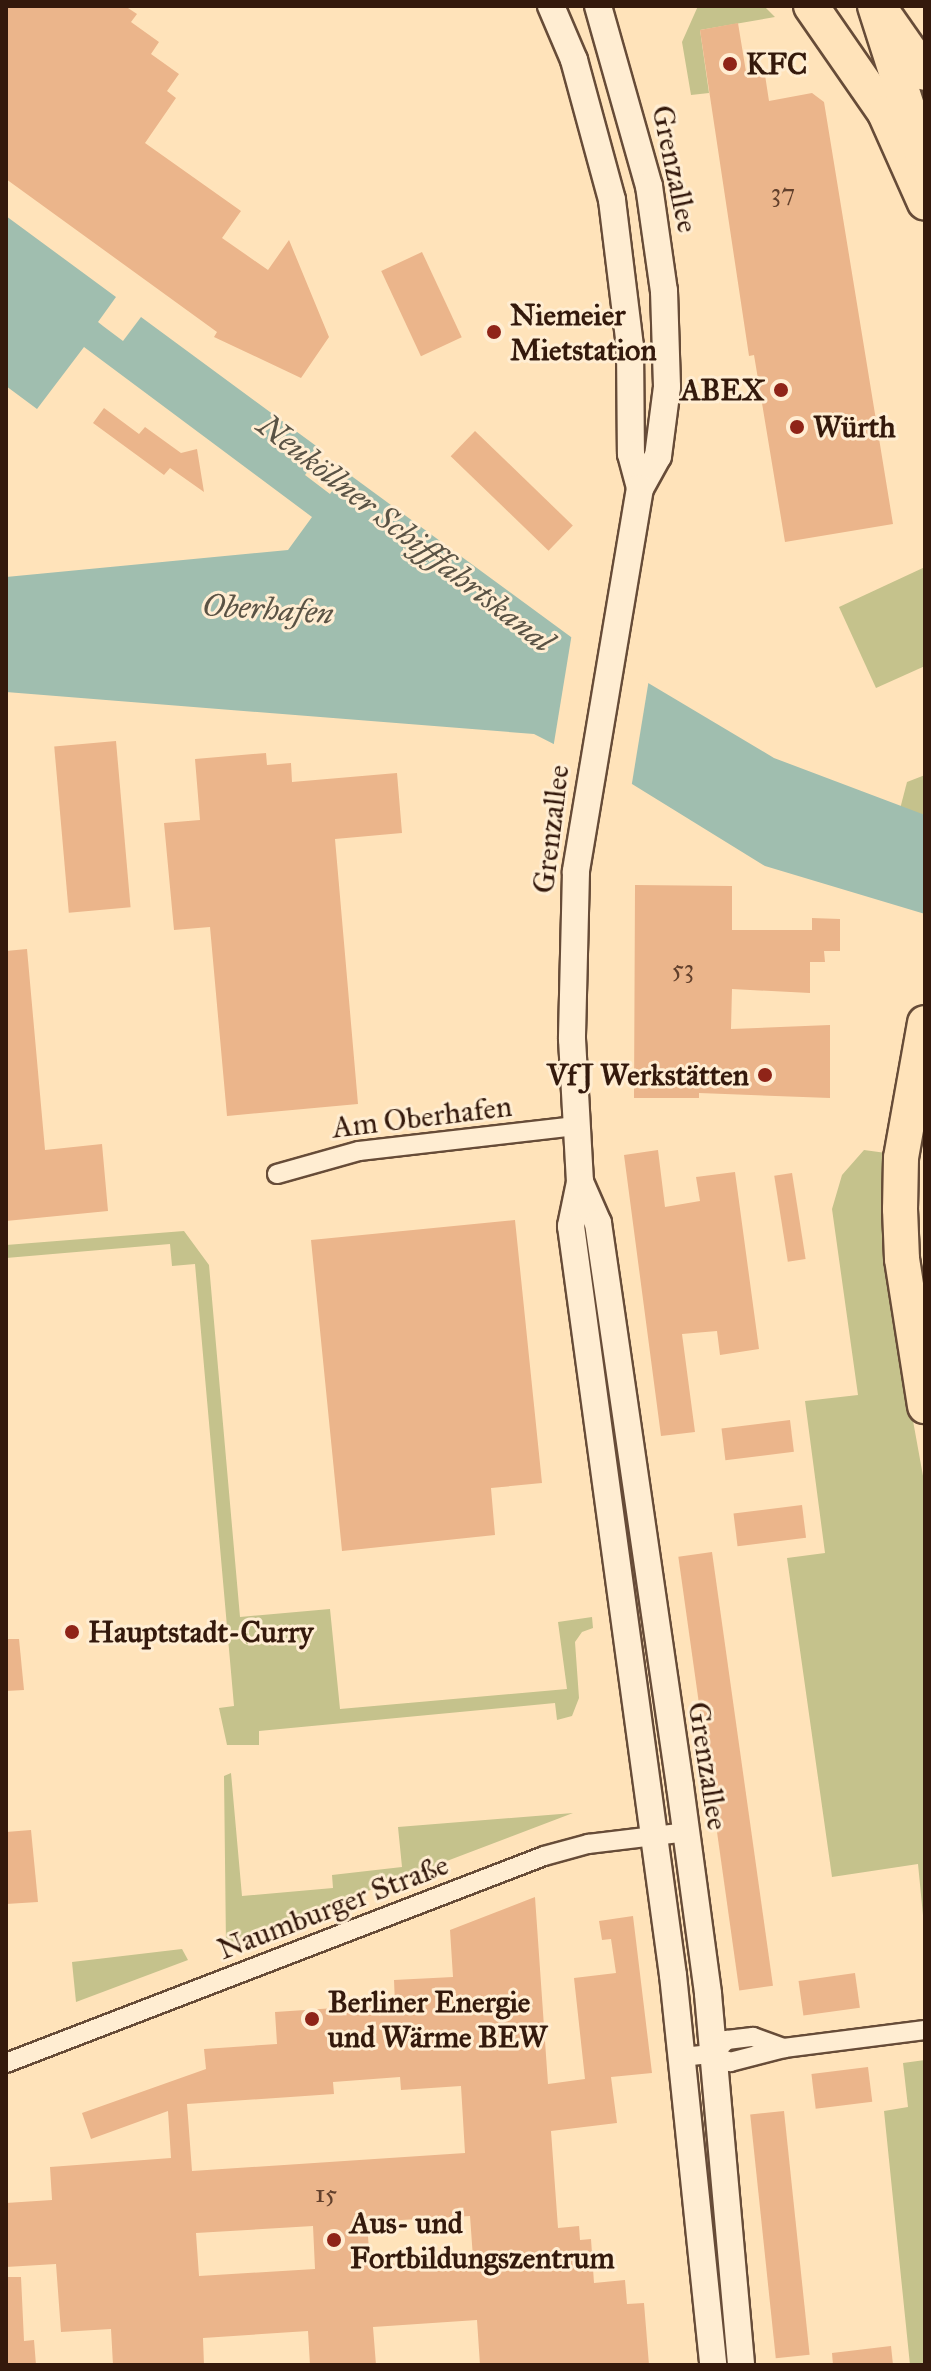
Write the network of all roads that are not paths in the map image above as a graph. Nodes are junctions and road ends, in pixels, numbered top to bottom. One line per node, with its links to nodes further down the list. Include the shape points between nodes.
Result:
1 (551, 6): 8 (main road, Grenzallee, via 574,60 612,200 630,346 631,454)
2 (598, 6): 8 (main road, Grenzallee, via 639,141 664,291 663,423 658,456)
3 (811, 6): 7 (highway, via 885,113)
4 (876, 6): 5 (highway); 6 (highway, via 918,134)
5 (925, 73)
6 (925, 182)
7 (925, 203)
8 (640, 488): 10 (main road, Grenzallee, via 584,807 571,962)
9 (925, 1023): 13 (highway, via 915,1057 900,1209 902,1259)
10 (576, 1126): 11 (street, Am Oberhafen, via 359,1151); 12 (main road, Grenzallee)
11 (277, 1174)
12 (580, 1182): 14 (main road, Grenzallee, via 598,1223); 15 (main road, Grenzallee, via 571,1226)
13 (925, 1406)
14 (687, 1832): 15 (street, Naumburger Straße); 17 (main road, Grenzallee)
15 (655, 1835): 18 (main road, Grenzallee); 19 (street, Naumburger Straße, via 588,1844 507,1869)
16 (925, 2030): 17 (street, via 784,2048 753,2037 727,2040)
17 (712, 2054): 18 (street); 21 (main road, Grenzallee)
18 (682, 2057): 20 (main road, Grenzallee)
19 (6, 2063)
20 (713, 2365)
21 (741, 2365)

